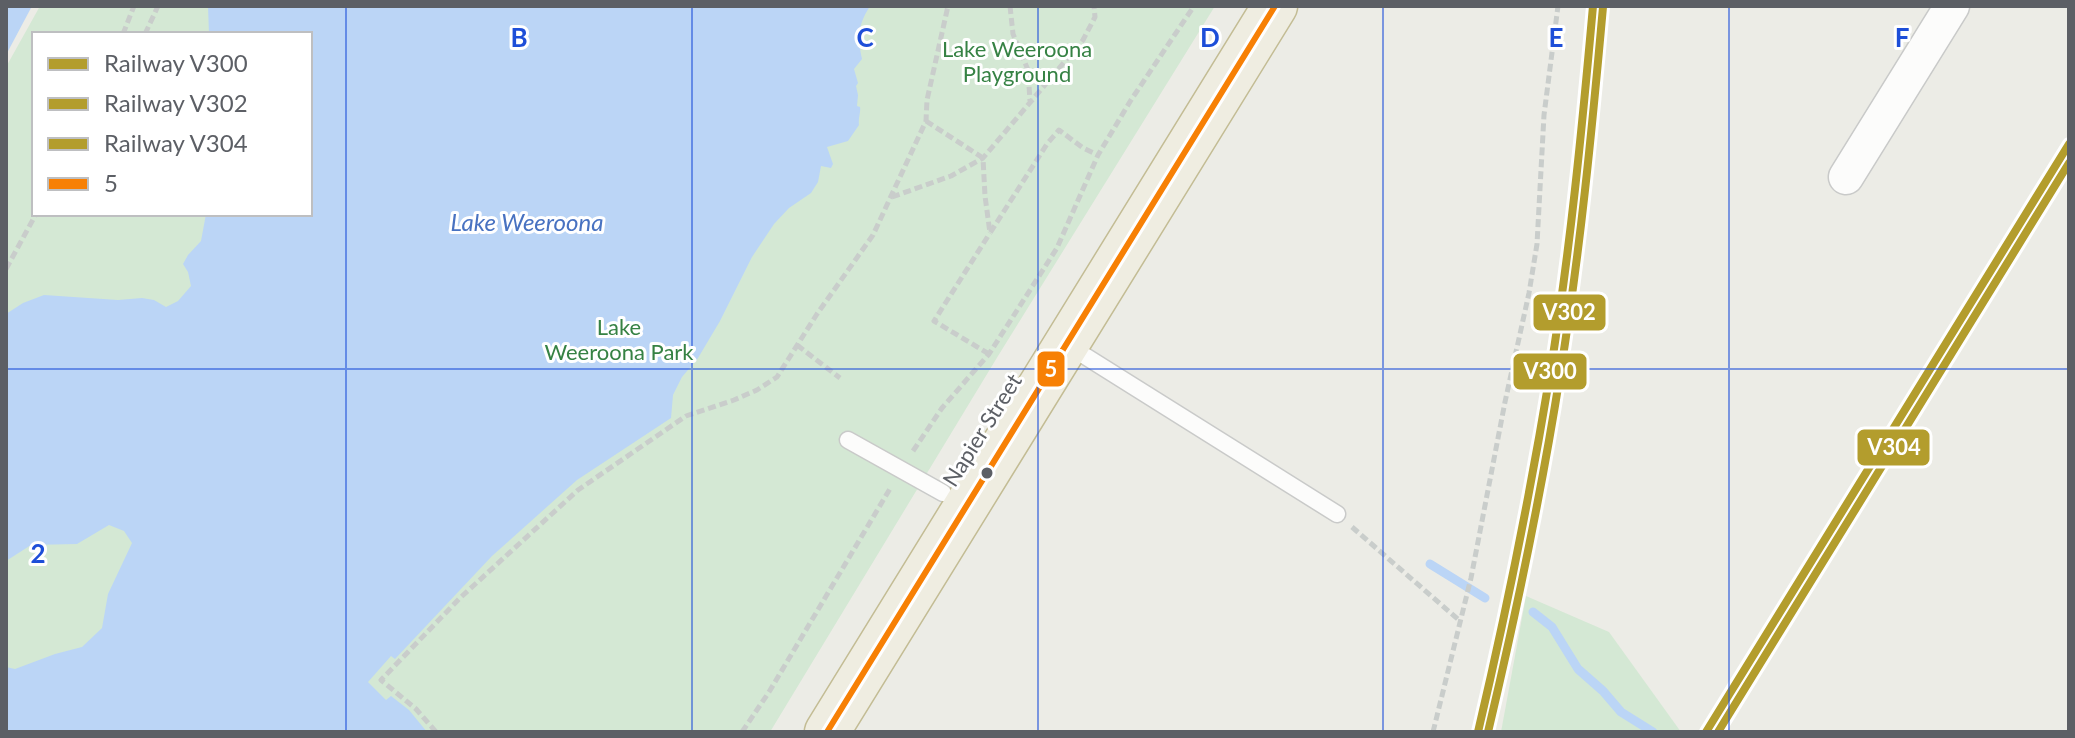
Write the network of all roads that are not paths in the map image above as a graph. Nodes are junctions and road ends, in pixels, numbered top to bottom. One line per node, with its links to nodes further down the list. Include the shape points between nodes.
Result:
1 (1244, 6): 5 (highway, Napier Street)
2 (1275, 6): 5 (highway, Napier Street)
3 (1952, 6): 4 (street)
4 (1846, 177)
5 (1055, 337): 7 (highway, Napier Street); 8 (lane); 9 (highway, Napier Street)
6 (848, 440): 7 (lane)
7 (943, 493): 9 (highway, Napier Street)
8 (1337, 514)
9 (882, 619): 10 (highway, Napier Street); 11 (highway, Napier Street)
10 (797, 732)
11 (827, 732)

